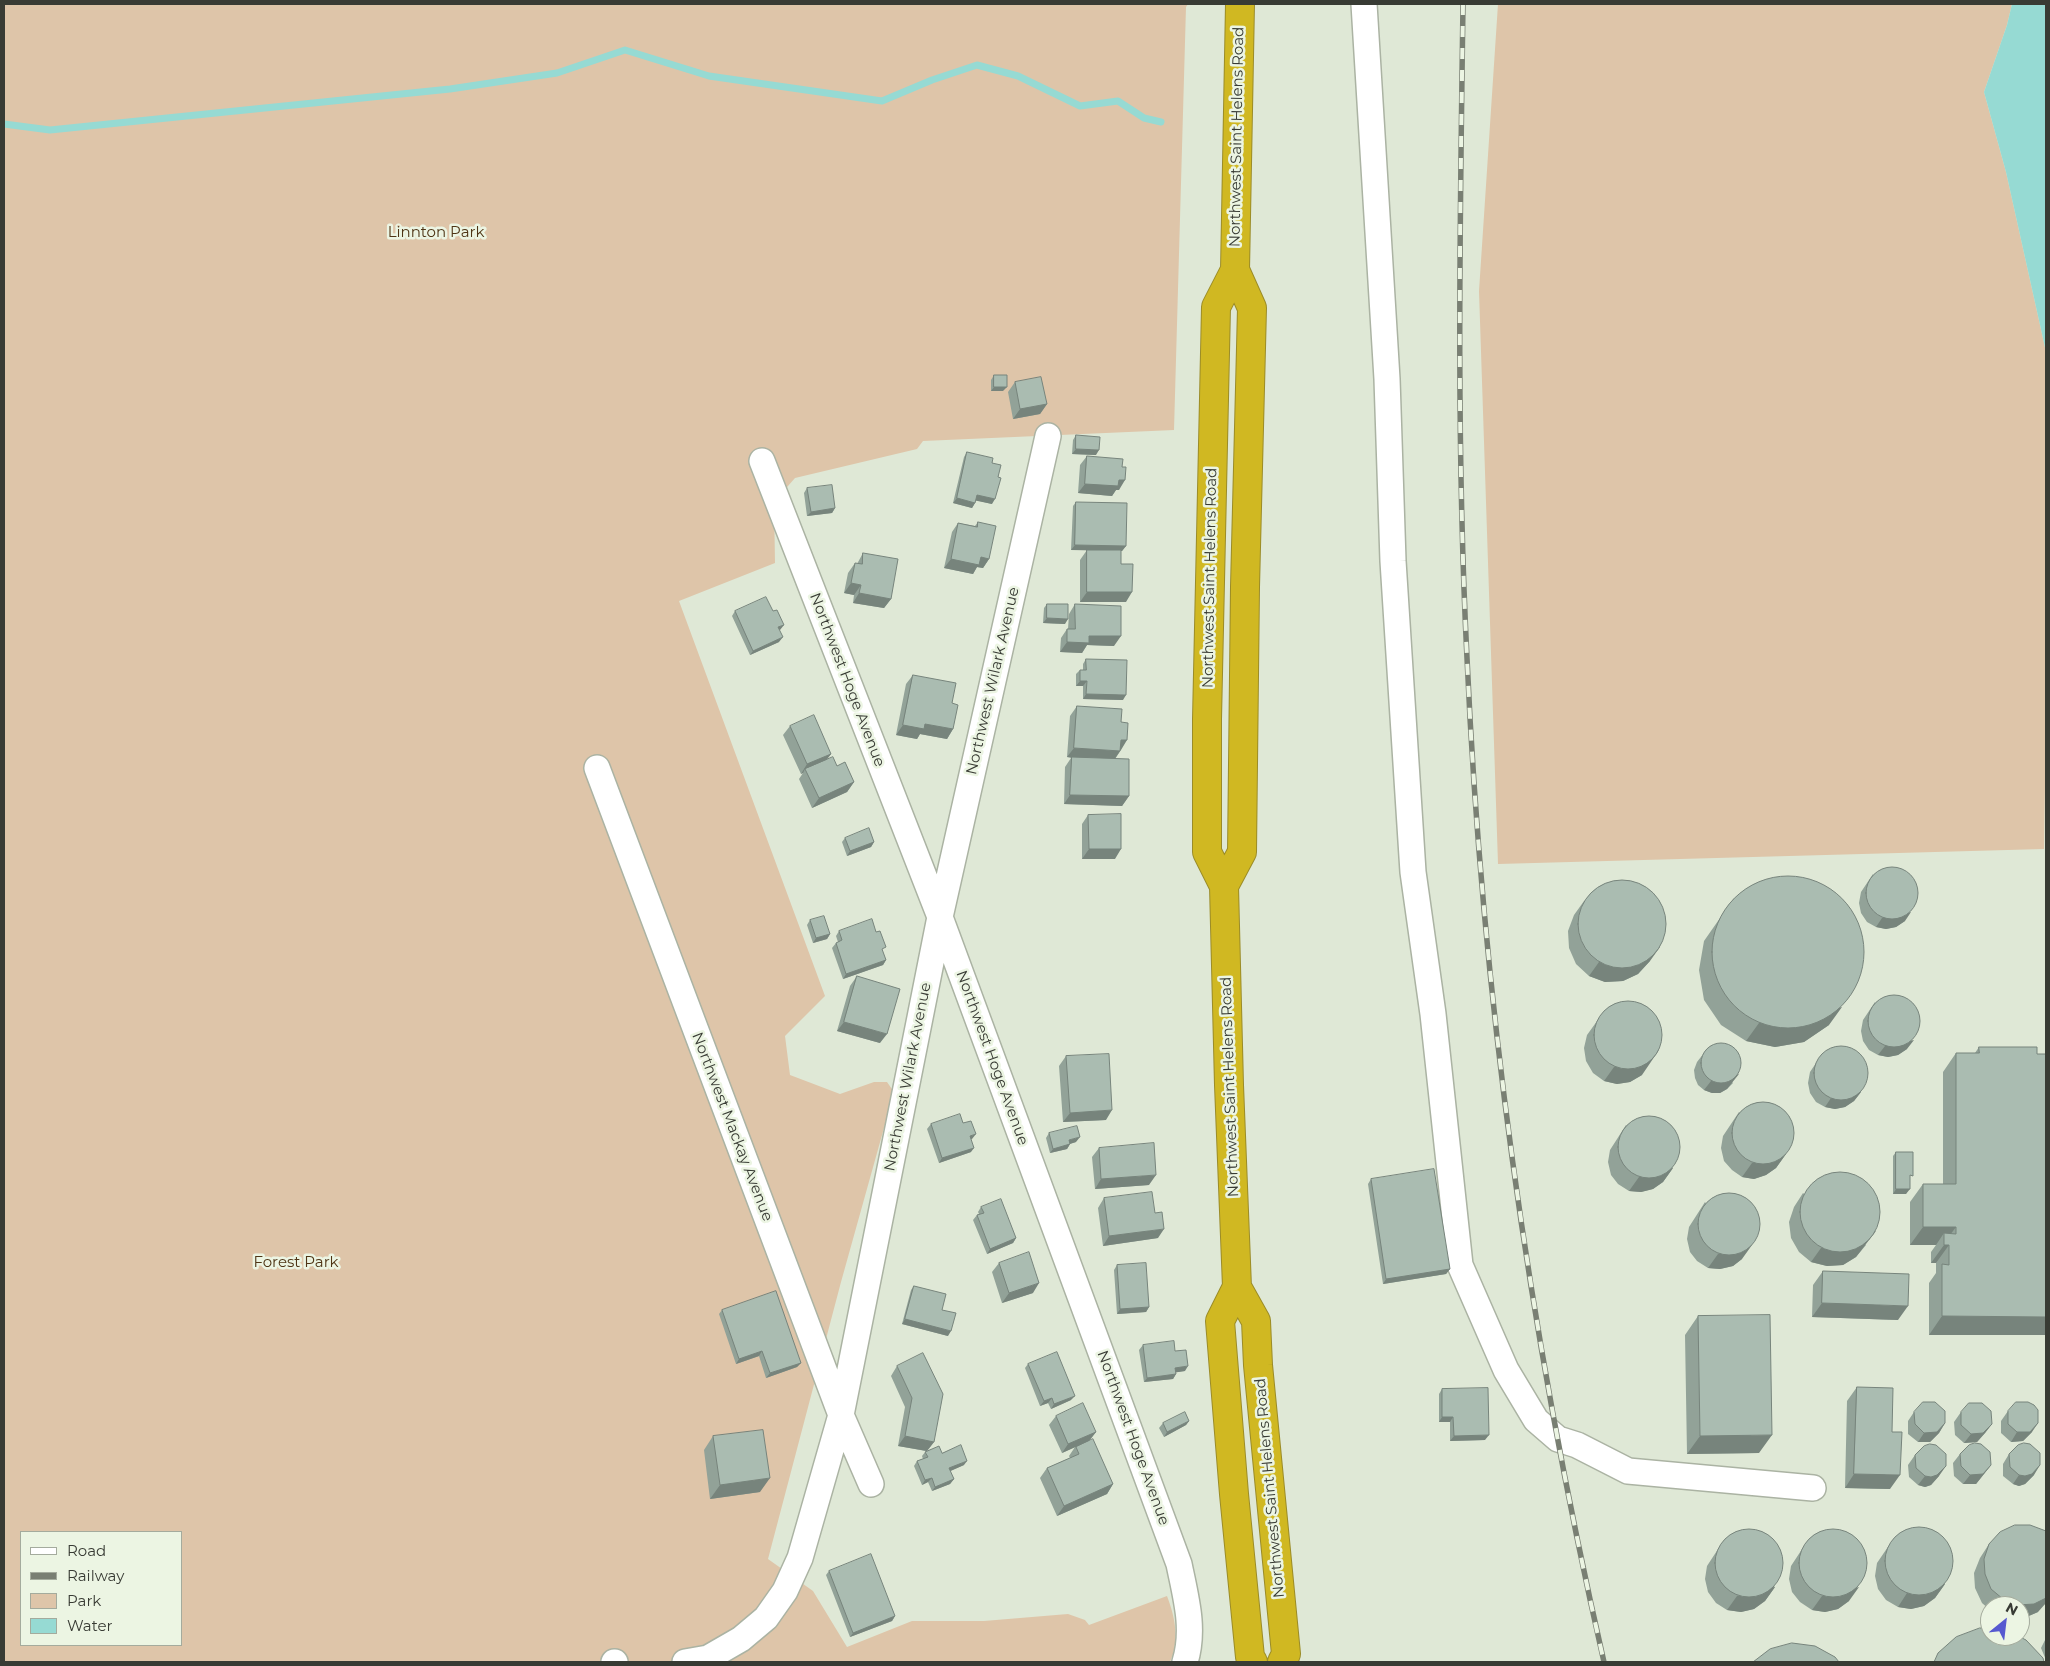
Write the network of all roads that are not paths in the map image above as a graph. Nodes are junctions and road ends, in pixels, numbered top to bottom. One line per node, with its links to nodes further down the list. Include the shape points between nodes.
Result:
1 (1240, 4): 3 (highway, Northwest Saint Helens Road)
2 (1364, 4): 12 (street, via 1413,872 1433,1014 1460,1265 1506,1370 1536,1420 1558,1439 1628,1471)
3 (1235, 270): 7 (highway, Northwest Saint Helens Road, via 1252,308 1242,852); 7 (highway, Northwest Saint Helens Road, via 1216,307 1207,710 1207,852)
4 (1048, 436): 8 (street, Northwest Wilark Avenue)
5 (762, 461): 8 (street, Northwest Hoge Avenue)
6 (597, 768): 10 (street, Northwest Mackay Avenue)
7 (1224, 886): 9 (highway, Northwest Saint Helens Road)
8 (940, 917): 10 (street, Northwest Wilark Avenue); 14 (street, Northwest Hoge Avenue, via 1179,1564 1190,1616 1190,1646)
9 (1237, 1287): 15 (highway, Northwest Saint Helens Road, via 1220,1321 1240,1561); 16 (highway, Northwest Saint Helens Road, via 1256,1321 1286,1654)
10 (841, 1415): 11 (street, Northwest Mackay Avenue); 13 (street, Northwest Wilark Avenue, via 800,1558 785,1591 766,1618 741,1639 708,1658)
11 (871, 1484)
12 (1813, 1488)
13 (685, 1662)
14 (1185, 1662)
15 (1253, 1662)
16 (1282, 1662)

